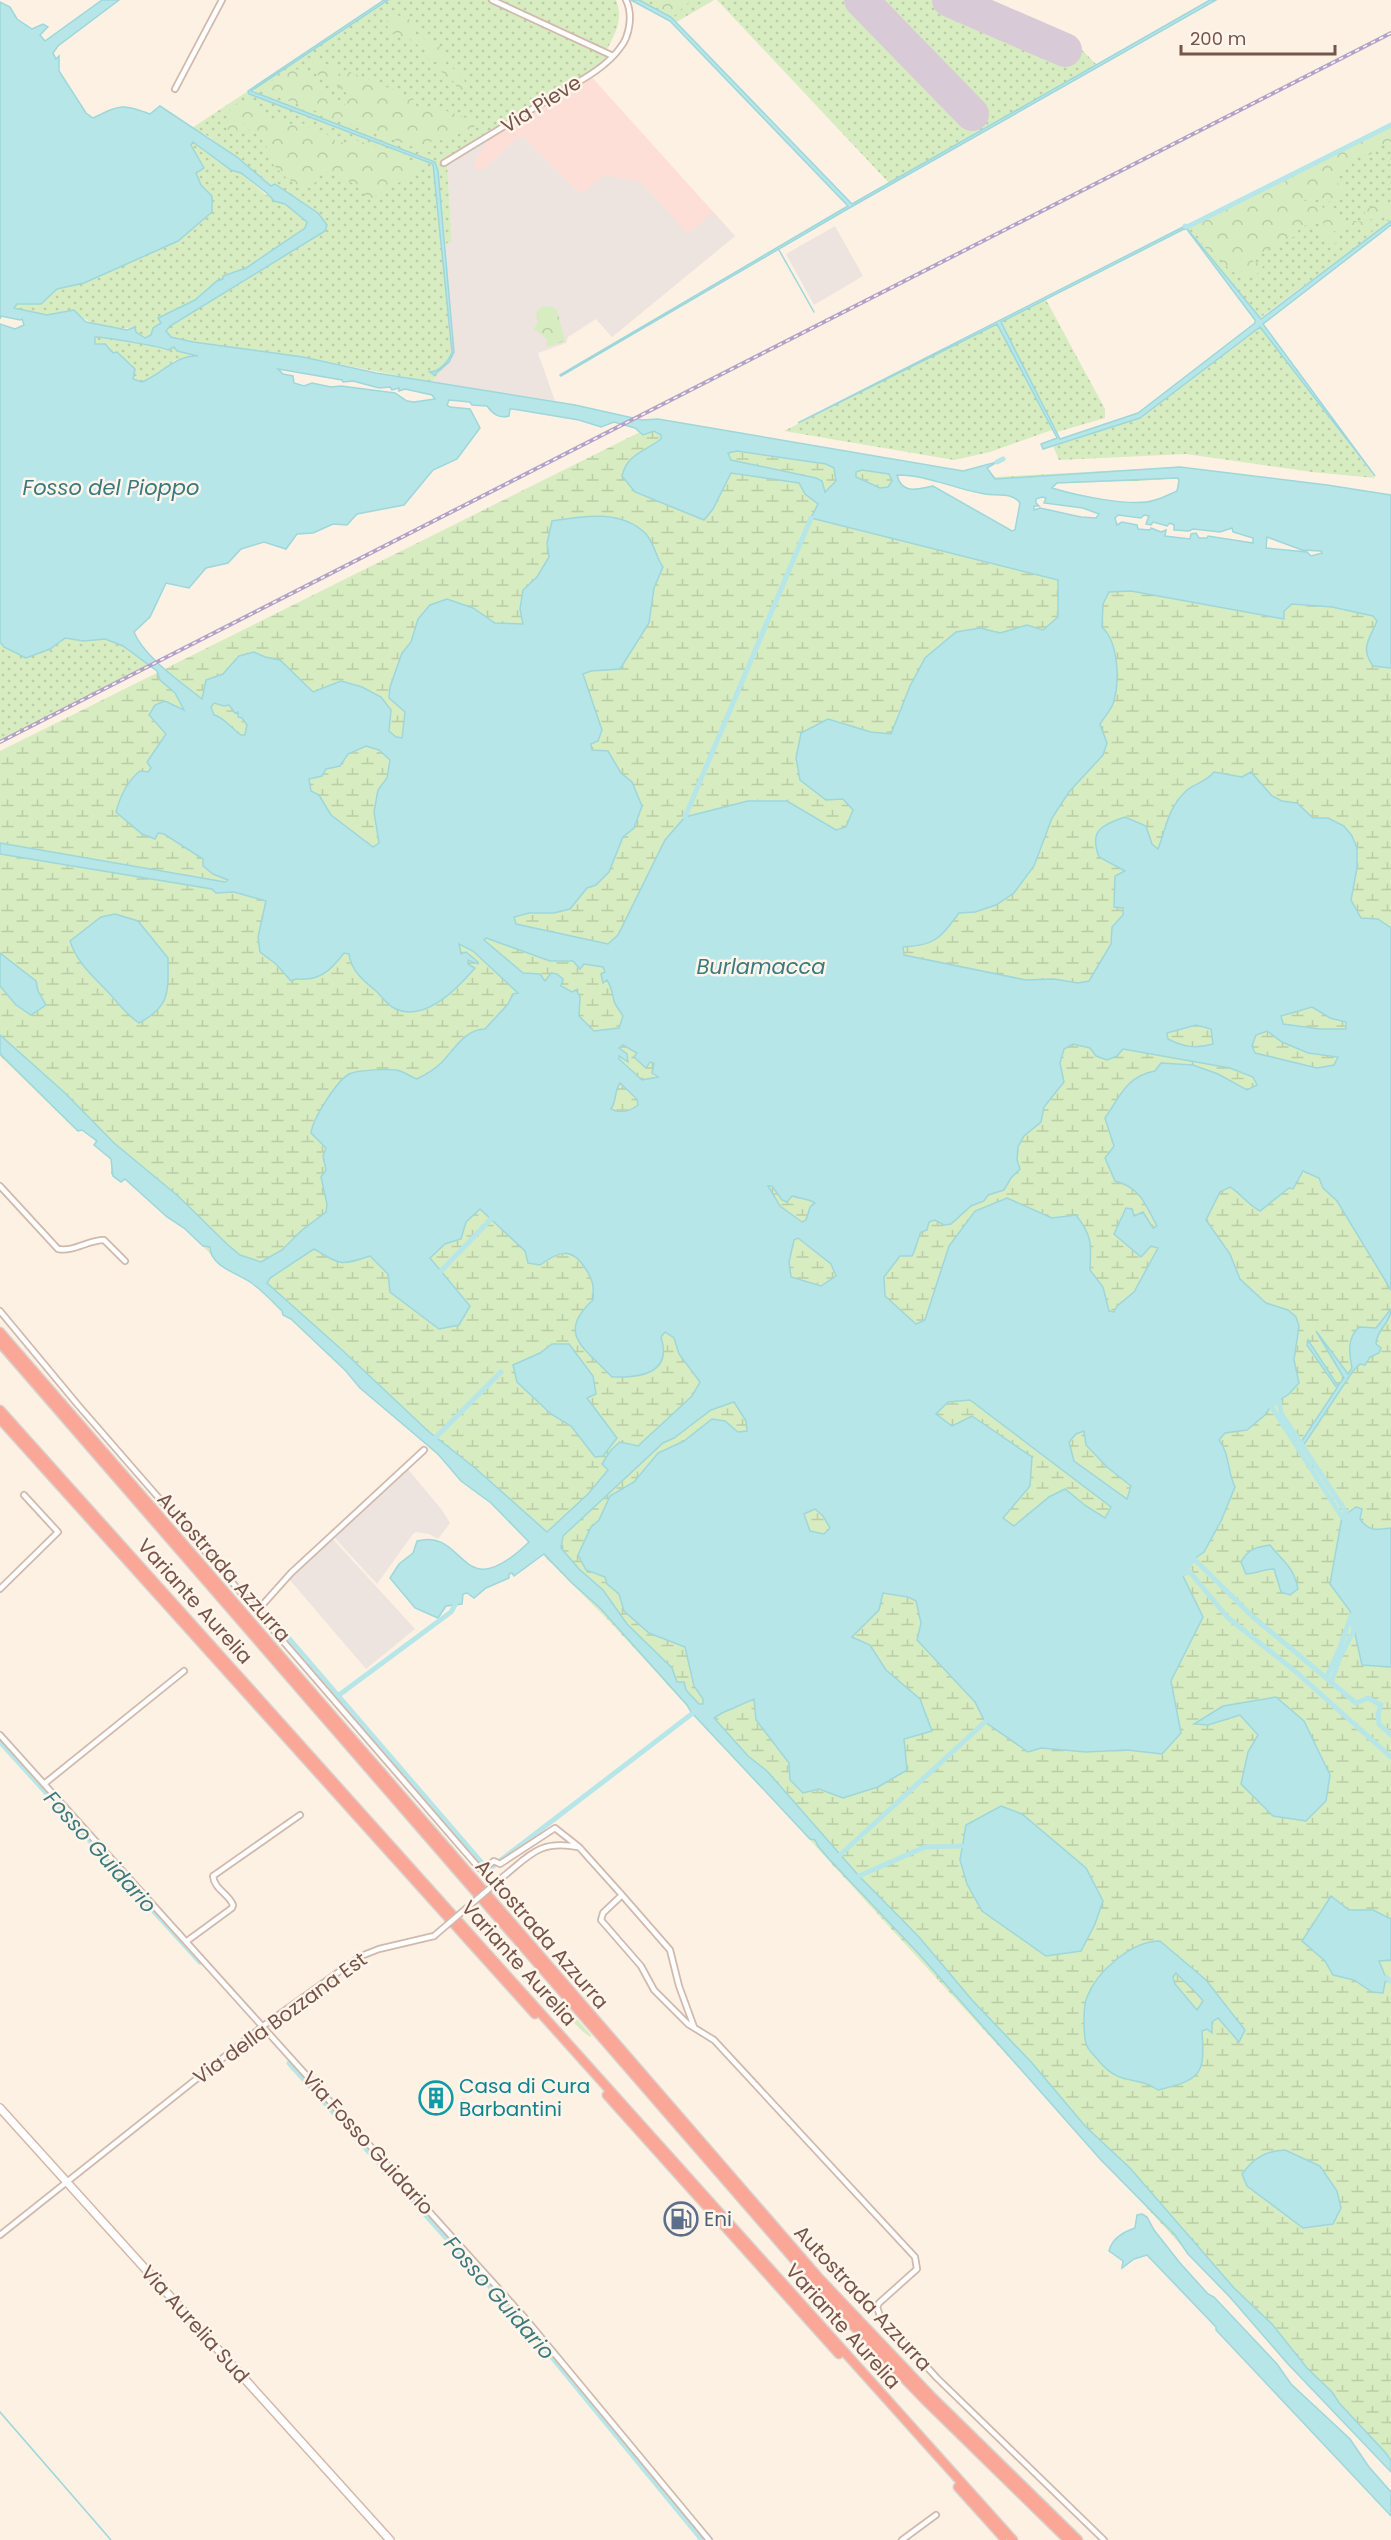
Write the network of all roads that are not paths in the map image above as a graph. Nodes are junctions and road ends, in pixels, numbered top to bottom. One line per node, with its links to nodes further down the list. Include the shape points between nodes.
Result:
1 (222, 0): 5 (street)
2 (492, 0): 4 (street)
3 (627, 3): 4 (street, Via Pieve, via 627,34)
4 (613, 56): 6 (street, Via Pieve, via 581,80)
5 (175, 89)
6 (444, 163)
7 (0, 1186): 8 (street, via 58,1249 104,1240)
8 (125, 1261)
9 (0, 1311): 17 (street)
10 (0, 1332): 37 (highway, Autostrada Azzurra, via 826,2286)
11 (0, 1343): 36 (highway, Autostrada Azzurra, via 838,2310)
12 (0, 1410): 35 (highway, Variante Aurelia)
13 (0, 1419): 34 (highway, Variante Aurelia)
14 (424, 1450): 17 (street, via 291,1573)
15 (24, 1495): 16 (street, via 58,1532)
16 (0, 1588)
17 (257, 1611): 22 (street, via 475,1865 485,1868 498,1863 555,1828)
18 (184, 1671): 20 (street)
19 (0, 1735): 20 (street, Via Fosso Guidario)
20 (44, 1784): 24 (street, Via Fosso Guidario)
21 (300, 1815): 24 (street, via 213,1876 215,1884 232,1900 232,1908)
22 (579, 1847): 23 (street); 25 (street, Via della Bozzana Est, bridge, via 562,1844 538,1848 434,1936 361,1956)
23 (622, 1896): 26 (street, via 670,1950); 26 (street, via 603,1912 603,1925 641,1966 654,1990)
24 (187, 1941): 25 (street, Via Fosso Guidario)
25 (263, 2026): 28 (street, Via della Bozzana Est); 32 (street, Via Fosso Guidario, via 525,2318)
26 (694, 2027): 38 (street, via 714,2040 915,2257 917,2269 879,2303 880,2316 937,2378)
27 (0, 2108): 28 (main road, Via Aurelia Sud)
28 (66, 2182): 29 (street, Via della Bozzana Est); 31 (main road, Via Aurelia Sud)
29 (0, 2235)
30 (936, 2515): 33 (street)
31 (390, 2540)
32 (708, 2540)
33 (902, 2540)
34 (1005, 2540)
35 (1013, 2540)
36 (1068, 2540)
37 (1078, 2540)
38 (1104, 2540)

